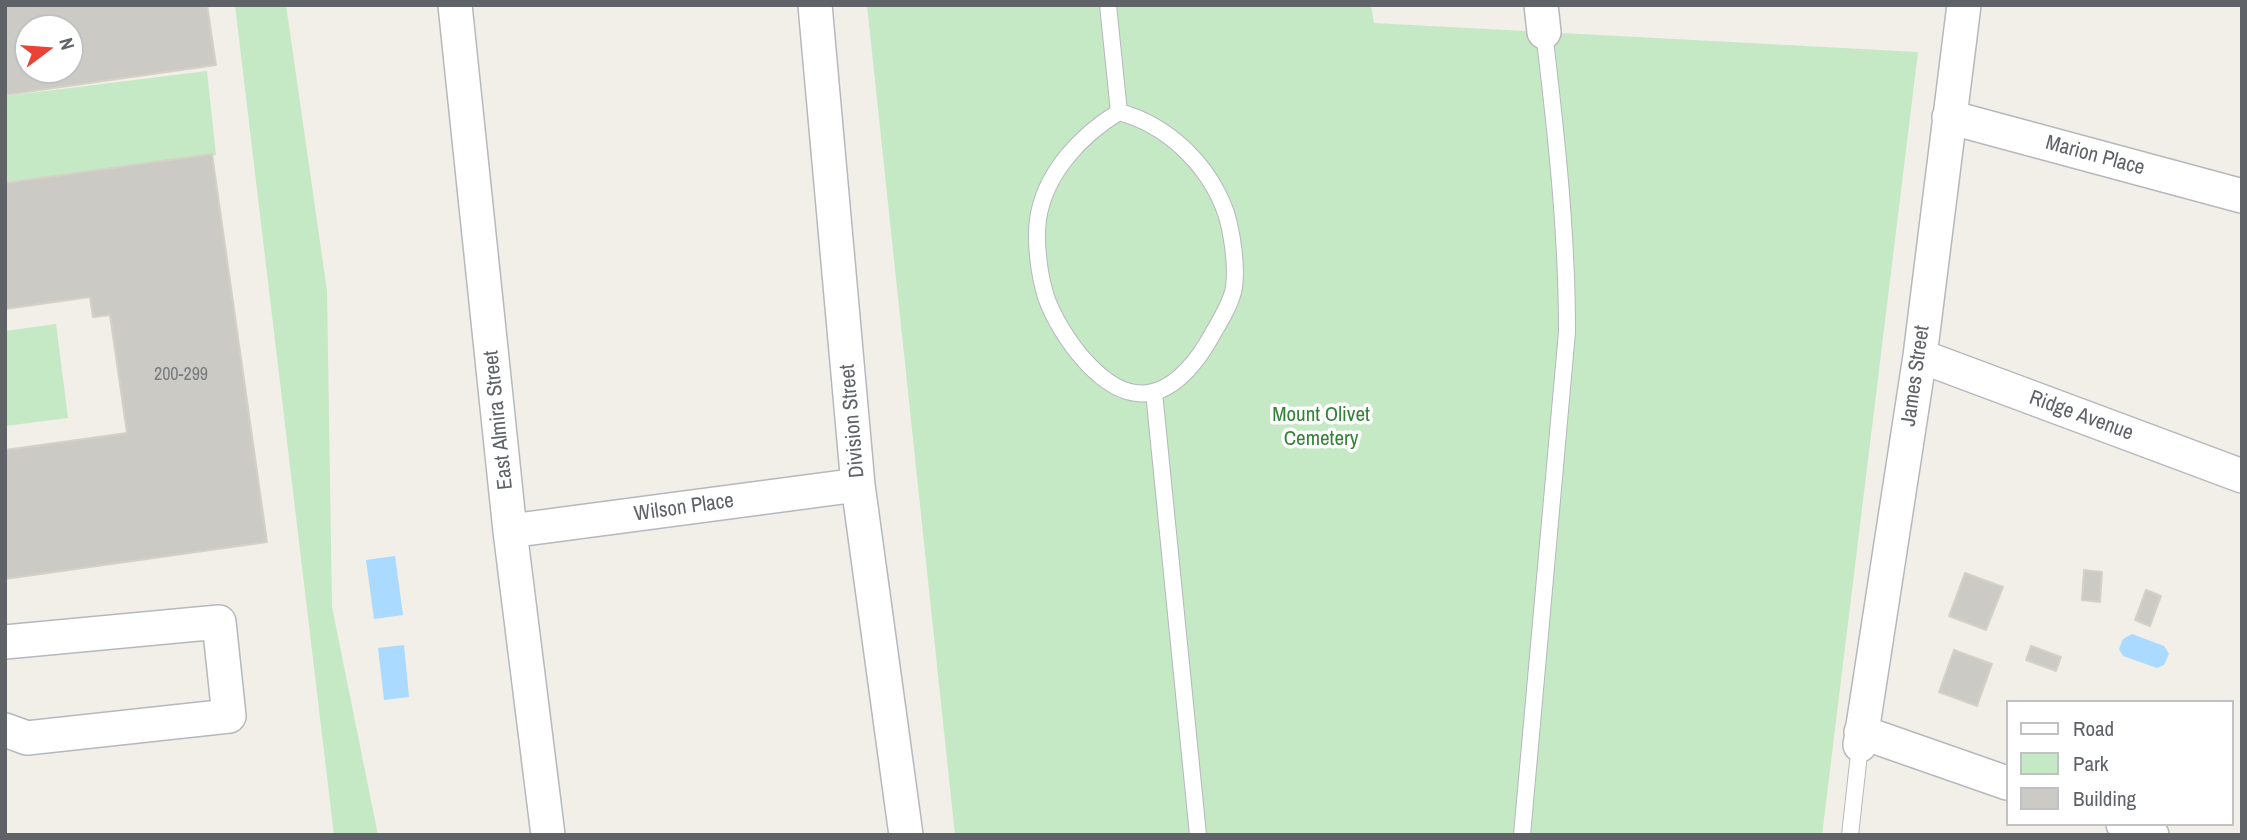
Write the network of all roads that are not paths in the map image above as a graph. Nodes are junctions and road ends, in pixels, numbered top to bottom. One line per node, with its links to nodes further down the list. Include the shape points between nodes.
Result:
1 (455, 5): 13 (street, East Almira Street)
2 (815, 5): 12 (street, Division Street)
3 (1108, 5): 6 (lane)
4 (1964, 5): 7 (street, James Street)
5 (1542, 19): 22 (lane, via 1561,177 1567,332)
6 (1119, 112): 10 (lane, via 1137,117 1187,150 1213,182 1226,215 1232,249 1234,287 1201,356); 10 (lane, via 1070,151 1050,183 1038,218 1039,267 1046,298 1063,334 1087,363 1113,386)
7 (1949, 117): 8 (street, Marion Place); 9 (street, James Street)
8 (2242, 196)
9 (1920, 356): 11 (street, Ridge Avenue); 16 (street, James Street)
10 (1154, 392): 21 (lane)
11 (2242, 476)
12 (858, 485): 13 (street, Wilson Place); 20 (street, Division Street)
13 (510, 531): 19 (street, East Almira Street)
14 (5, 642): 15 (street, via 219,622 229,716 27,738)
15 (5, 730)
16 (1860, 738): 17 (street); 23 (lane)
17 (2006, 783)
18 (2128, 826): 24 (street)
19 (548, 835)
20 (906, 835)
21 (1198, 835)
22 (1522, 835)
23 (1850, 835)
24 (2152, 835)

